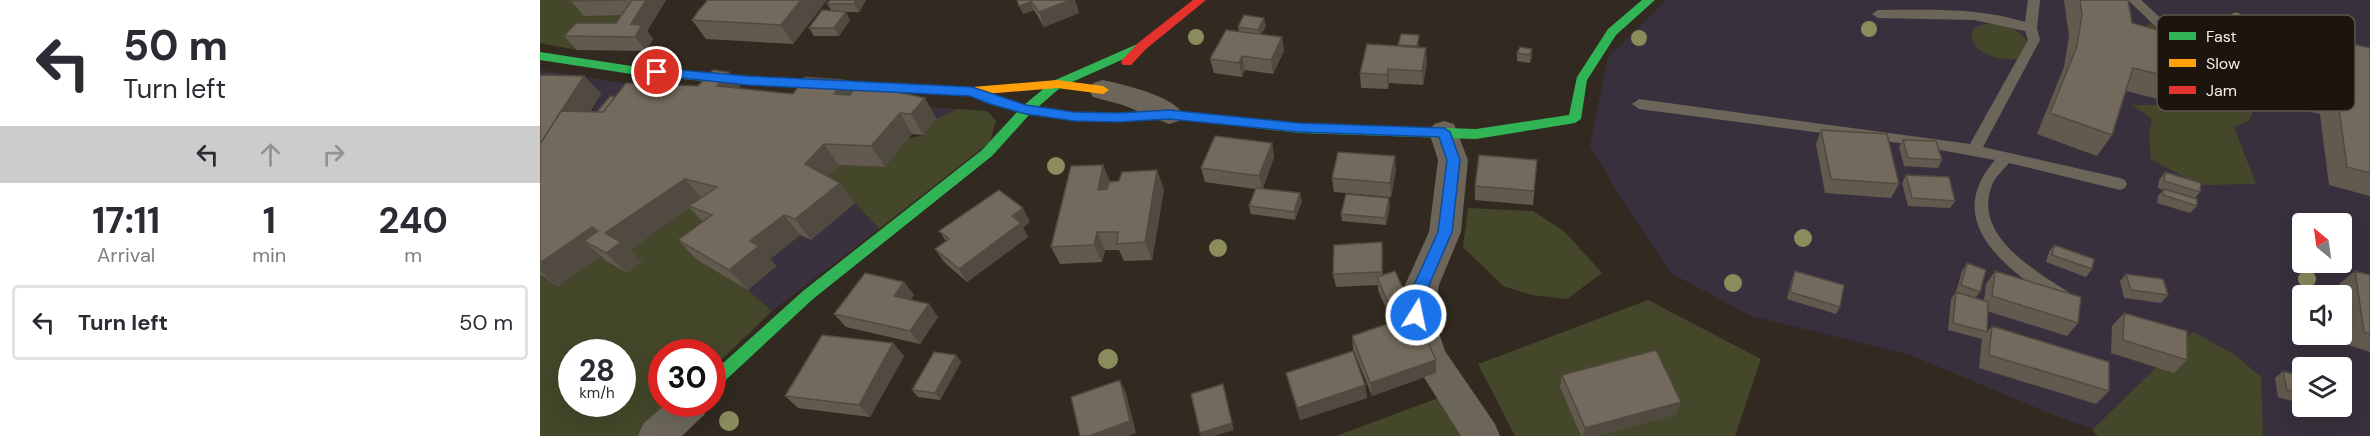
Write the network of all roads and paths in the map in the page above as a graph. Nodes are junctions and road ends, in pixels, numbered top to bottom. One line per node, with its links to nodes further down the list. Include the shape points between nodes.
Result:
1 (1200, 0): 8 (street)
2 (1649, 0): 18 (street, via 1612,32 1599,51 1581,80 1575,119 1476,134)
3 (2034, 0): 7 (lane)
4 (2134, 0): 6 (lane)
5 (1878, 14): 7 (lane, via 1985,15)
6 (2157, 21)
7 (2031, 28): 20 (lane, via 2034,40)
8 (1142, 45): 10 (street); 11 (street)
9 (540, 56): 12 (street, via 748,81)
10 (1111, 81): 11 (street); 15 (street, via 1131,97); 16 (street)
11 (1056, 84): 12 (street); 14 (street)
12 (972, 92): 14 (street)
13 (1640, 104): 20 (lane)
14 (1026, 110): 16 (street); 21 (street)
15 (1169, 114): 16 (street); 18 (street, via 1299,128)
16 (1074, 117): 17 (street)
17 (1052, 126)
18 (1444, 132): 28 (street, via 1453,160 1445,232 1422,285 1416,315 1430,357)
19 (1020, 139): 21 (street)
20 (1974, 150): 22 (lane)
21 (987, 153): 25 (street, via 808,295)
22 (2006, 157): 23 (lane); 24 (lane, via 1984,186 1981,210 1993,242 2021,270)
23 (2120, 184)
24 (2064, 298)
25 (726, 370)
26 (677, 417): 27 (street)
27 (656, 436)
28 (1482, 436)

